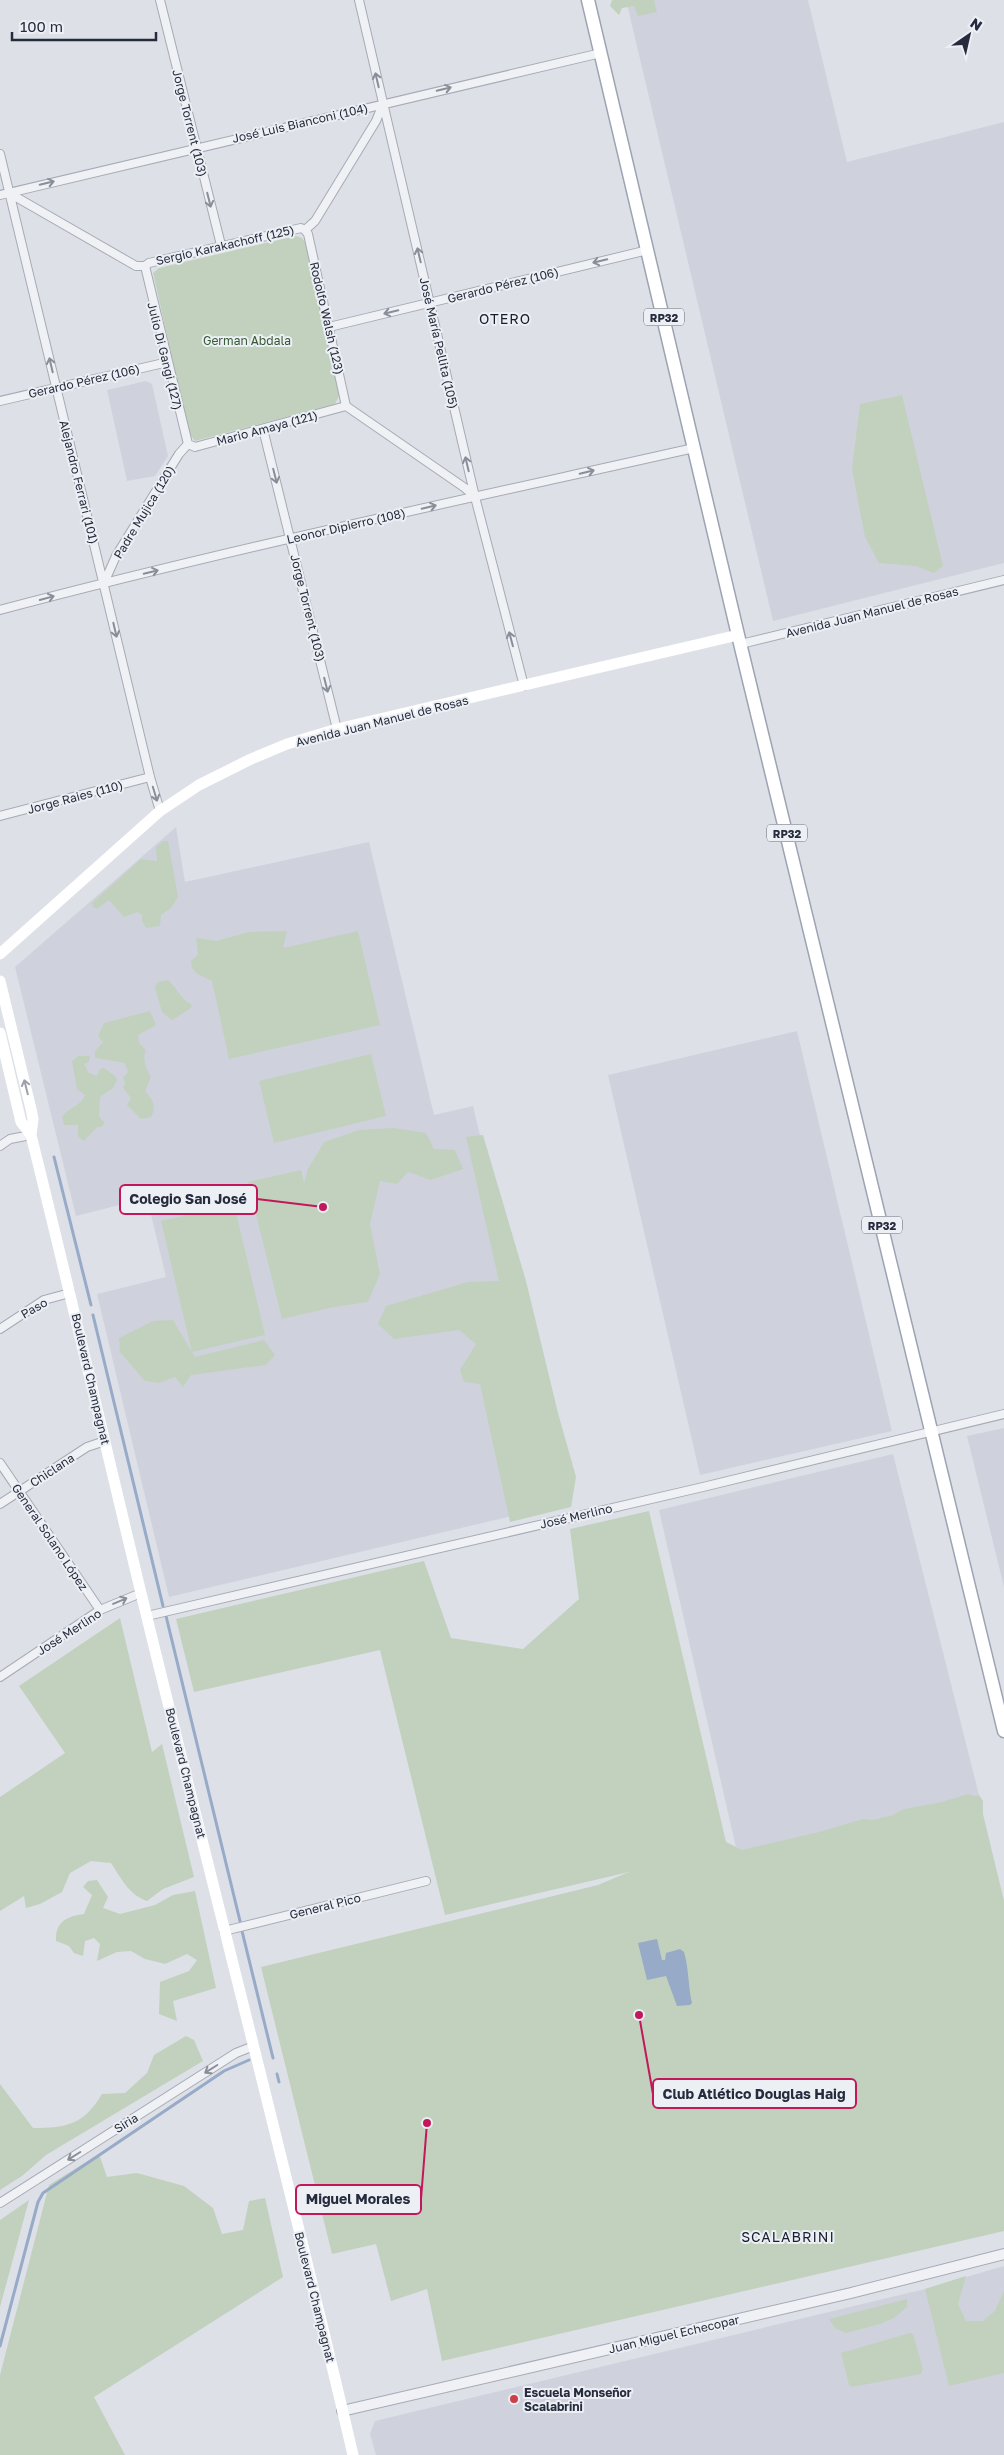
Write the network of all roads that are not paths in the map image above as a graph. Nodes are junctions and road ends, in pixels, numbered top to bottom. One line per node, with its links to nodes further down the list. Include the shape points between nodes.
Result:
1 (160, 0): 6 (street, Jorge Torrent (103))
2 (359, 0): 5 (street, José María Pellita (105), one-way to 2)
3 (588, 0): 4 (main road, RP32)
4 (601, 53): 5 (street, José Luis Bianconi (104), one-way to 4); 12 (main road, RP32)
5 (383, 104): 6 (street, José Luis Bianconi (104)); 10 (street, via 315,221); 14 (street, José María Pellita (105), one-way to 5)
6 (196, 148): 8 (street, José Luis Bianconi (104), one-way to 6); 11 (street, Jorge Torrent (103), one-way to 11)
7 (0, 154): 8 (street, Alejandro Ferrari (101))
8 (9, 193): 9 (street, José Luis Bianconi (104)); 13 (street, via 136,266); 17 (street, Alejandro Ferrari (101), one-way to 8)
9 (0, 195)
10 (305, 230): 11 (street, Sergio Karakachoff (125), via 301,228); 15 (street, Rodolfo Walsh (123))
11 (221, 245): 13 (street, Sergio Karakachoff (125))
12 (648, 250): 14 (street, Gerardo Pérez (106), one-way to 14); 22 (main road, RP32)
13 (145, 266): 16 (street, Julio Di Gangi (127))
14 (430, 302): 15 (street, Gerardo Pérez (106), one-way to 15); 23 (street, José María Pellita (105), one-way to 14)
15 (329, 327): 19 (street, Rodolfo Walsh (123))
16 (168, 362): 17 (street, Gerardo Pérez (106)); 21 (street, Julio Di Gangi (127))
17 (56, 388): 18 (street, Gerardo Pérez (106)); 26 (street, Alejandro Ferrari (101))
18 (0, 401)
19 (346, 406): 20 (street, Mario Amaya (121)); 23 (street)
20 (263, 429): 21 (street, Mario Amaya (121), via 195,447); 24 (street, Jorge Torrent (103), one-way to 24)
21 (188, 444): 26 (street, Padre Mujica (120), via 116,556)
22 (694, 448): 23 (street, Leonor Dipierro (108), one-way to 22); 28 (main road, RP32)
23 (475, 497): 24 (street, Leonor Dipierro (108), one-way to 23); 29 (street, José María Pellita (105), one-way to 23)
24 (291, 538): 26 (street, Leonor Dipierro (108), one-way to 24); 30 (street, Jorge Torrent (103), one-way to 30)
25 (1004, 580): 28 (street, Avenida Juan Manuel de Rosas)
26 (104, 583): 27 (street, Leonor Dipierro (108), one-way to 26); 31 (street, Alejandro Ferrari (101), one-way to 31)
27 (0, 610)
28 (739, 639): 29 (main road, Avenida Juan Manuel de Rosas); 42 (main road, RP32)
29 (524, 686): 30 (main road, Avenida Juan Manuel de Rosas)
30 (337, 729): 32 (main road, Avenida Juan Manuel de Rosas, via 251,759)
31 (150, 777): 32 (street, Alejandro Ferrari (101), one-way to 32); 33 (street, Jorge Raies (110))
32 (160, 810): 34 (main road, Avenida Juan Manuel de Rosas)
33 (0, 816)
34 (0, 954)
35 (0, 980): 37 (main road, Boulevard Champagnat, one-way to 35, via 32,1109)
36 (0, 1033): 37 (main road, Boulevard Champagnat, via 21,1122)
37 (31, 1135): 38 (street, via 10,1139); 39 (main road, Boulevard Champagnat)
38 (0, 1146)
39 (70, 1293): 40 (street, Paso, via 44,1300); 43 (main road, Boulevard Champagnat)
40 (0, 1329)
41 (1004, 1414): 42 (street, José Merlino)
42 (931, 1433): 49 (street, José Merlino); 51 (main road, RP32)
43 (106, 1441): 45 (street, Chiclana, via 87,1447); 47 (main road, Boulevard Champagnat)
44 (0, 1463): 45 (street, General Solano López)
45 (19, 1492): 46 (street, Chiclana); 48 (street, General Solano López)
46 (0, 1504)
47 (141, 1593): 48 (street, José Merlino, one-way to 47); 49 (main road, Boulevard Champagnat)
48 (100, 1610): 50 (street, José Merlino)
49 (147, 1616): 53 (main road, Boulevard Champagnat)
50 (0, 1677)
51 (1004, 1731)
52 (426, 1881): 53 (street, General Pico)
53 (224, 1931): 54 (main road, Boulevard Champagnat)
54 (254, 2046): 55 (street, Siria, one-way to 55, via 236,2053); 57 (main road, Boulevard Champagnat)
55 (0, 2203)
56 (1004, 2254): 57 (street, Juan Miguel Echecopar, via 851,2293)
57 (342, 2411): 58 (main road, Boulevard Champagnat)
58 (353, 2455)

